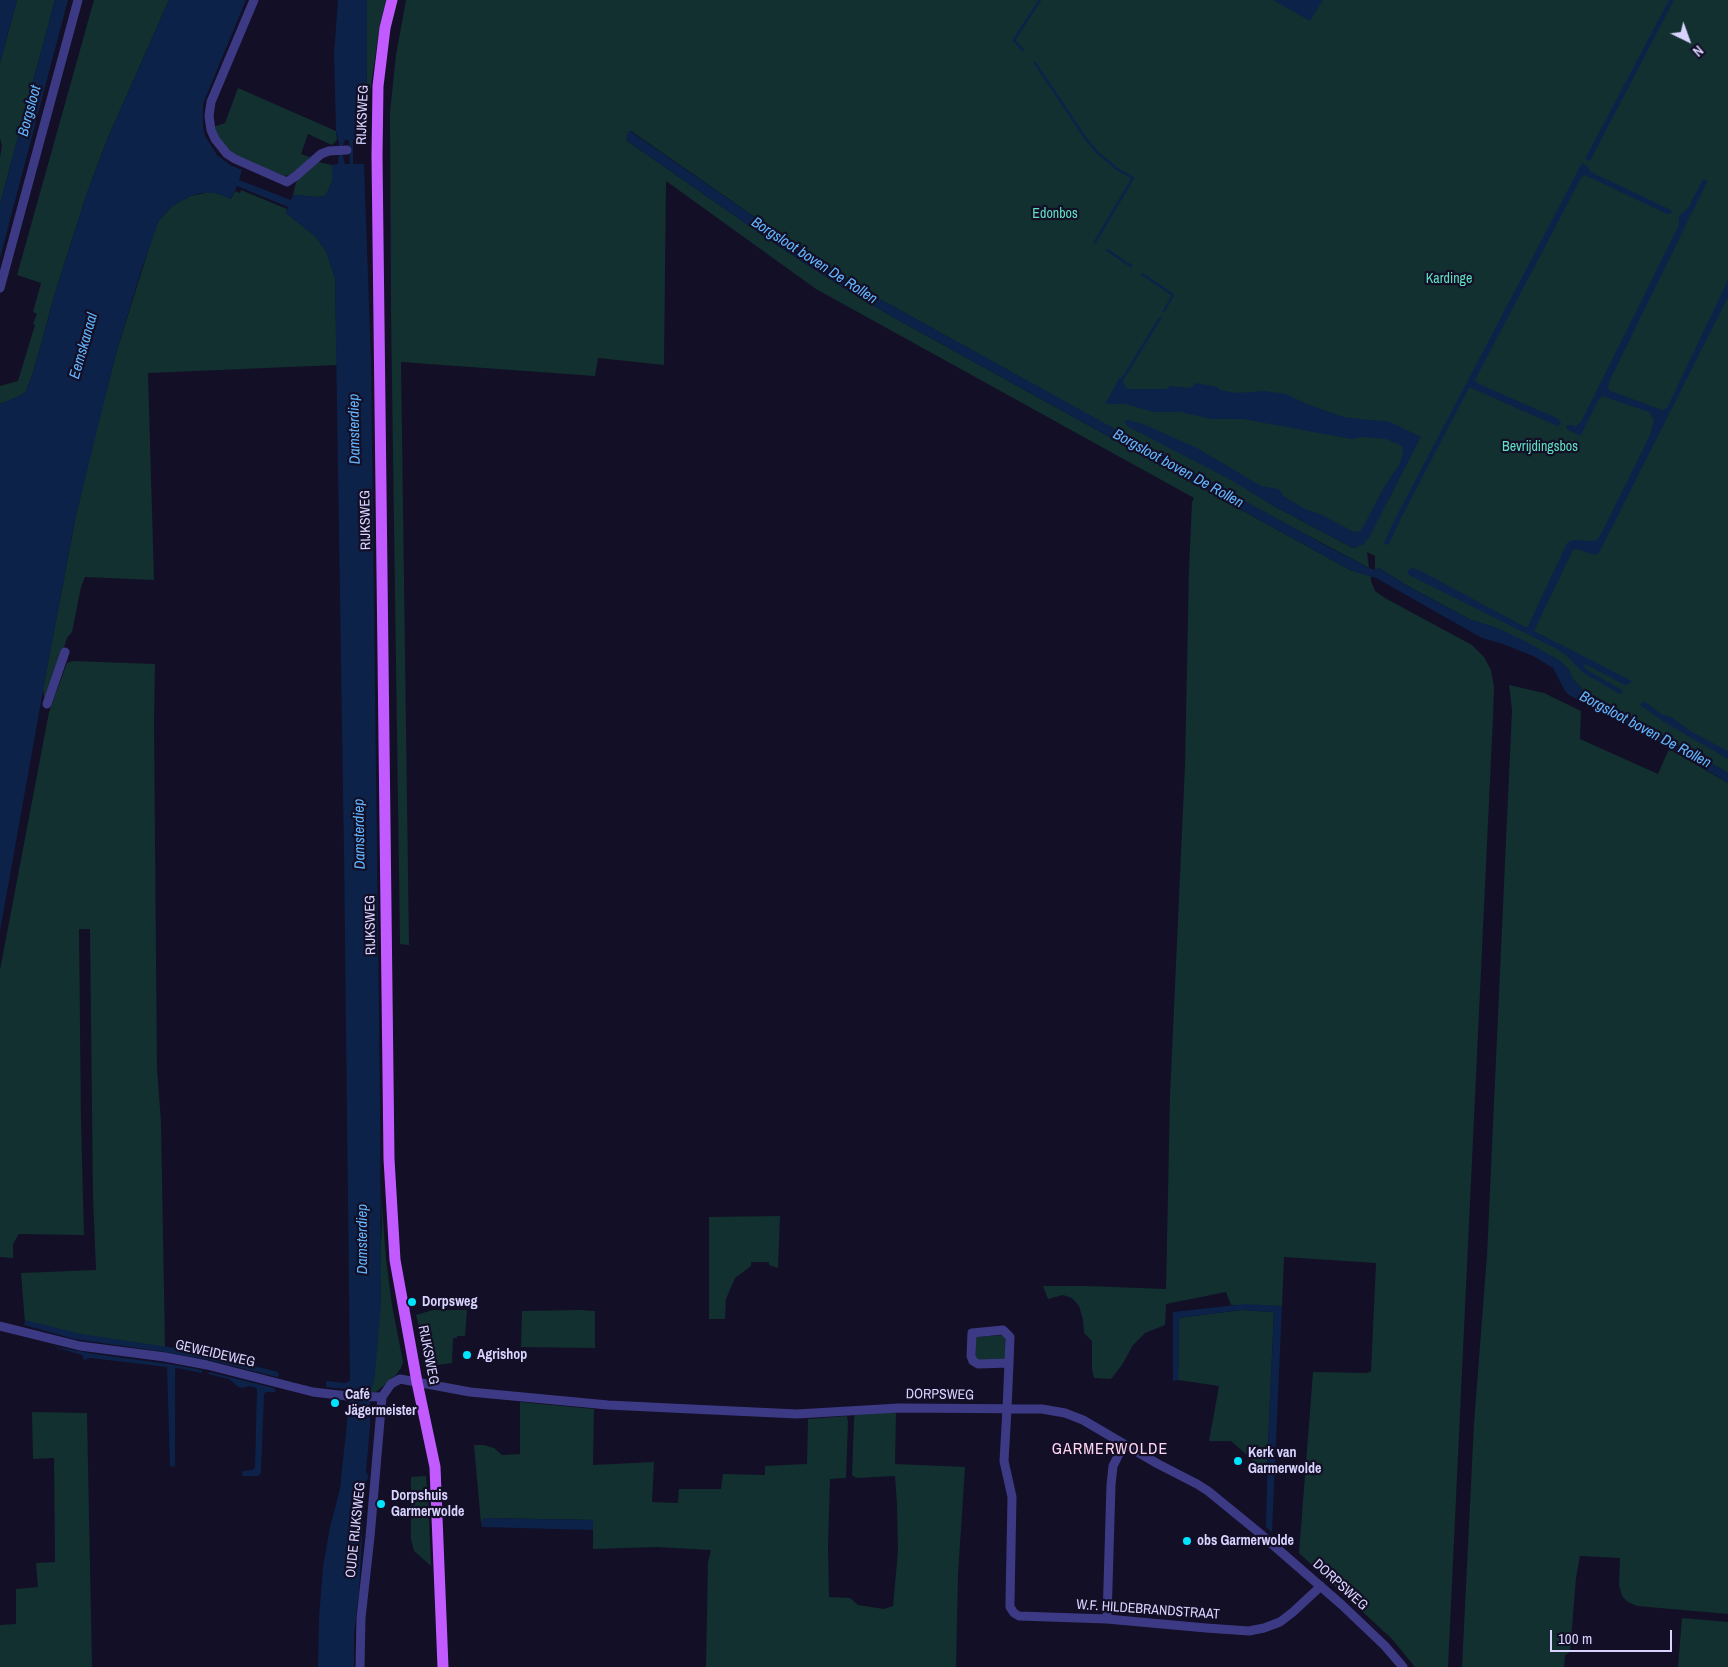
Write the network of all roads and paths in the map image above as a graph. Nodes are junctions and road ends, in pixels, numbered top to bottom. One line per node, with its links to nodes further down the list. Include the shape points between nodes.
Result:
1 (78, 0): 5 (street)
2 (254, 0): 4 (street, via 211,102 209,116 215,139 234,159 287,182 321,154 329,150)
3 (392, 0): 10 (main road, RIJKSWEG, via 378,86 377,156 388,1159 395,1260)
4 (347, 150)
5 (0, 288)
6 (65, 652): 7 (street)
7 (47, 704)
8 (0, 1326): 11 (street, GEWEIDEWEG, via 80,1346 207,1365 313,1392)
9 (1009, 1363): 9 (street, via 1010,1337 1002,1330 972,1333 973,1360 978,1364); 12 (street)
10 (417, 1382): 11 (street, via 400,1379 391,1384); 12 (street, DORPSWEG, via 470,1392 608,1405 797,1414 900,1408); 17 (main road, RIJKSWEG, via 435,1466)
11 (382, 1396): 16 (street, OUDE RIJKSWEG, via 361,1618)
12 (1007, 1409): 13 (street, DORPSWEG, via 1065,1413); 15 (street, W.F. HILDEBRANDSTRAAT, via 1004,1461 1012,1497 1010,1607 1019,1616)
13 (1124, 1444): 14 (street, DORPSWEG, via 1208,1491); 15 (street, via 1113,1466 1111,1485)
14 (1321, 1586): 15 (street, W.F. HILDEBRANDSTRAAT, via 1280,1622 1250,1631); 18 (street, DORPSWEG)
15 (1107, 1619)
16 (360, 1667)
17 (443, 1667)
18 (1404, 1667)

